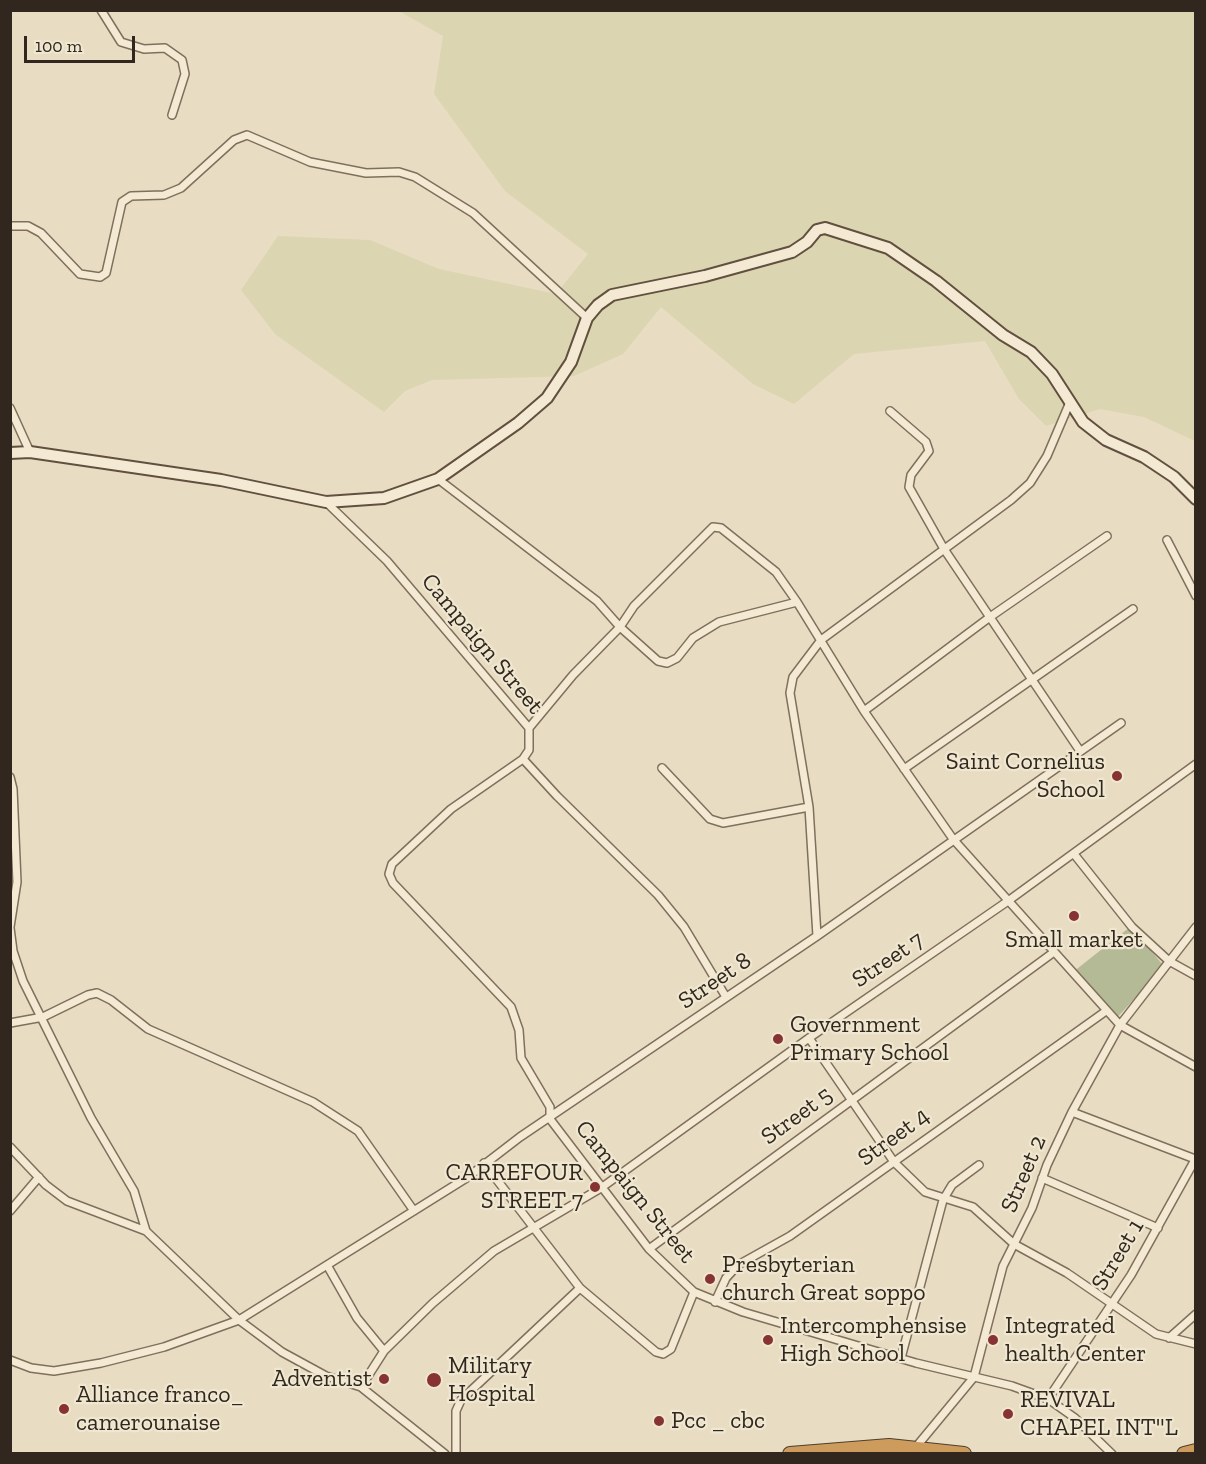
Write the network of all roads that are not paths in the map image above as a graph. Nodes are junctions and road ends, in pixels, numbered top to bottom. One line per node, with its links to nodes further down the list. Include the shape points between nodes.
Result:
1 (101, 10): 2 (street, via 121,42 165,48 182,60 185,74)
2 (172, 115)
3 (10, 226): 4 (street, via 28,226 41,233 80,274 100,277 106,273 123,201 131,196 164,195 181,188 234,140 248,135 309,162 415,177 473,213)
4 (587, 318): 5 (street, via 612,295 705,276 792,252 817,230 825,228 888,248 936,281 1003,335 1031,352 1052,374); 10 (street, via 571,362 547,398)
5 (1070, 402): 11 (street, via 1083,422 1106,440 1144,457 1174,477); 15 (street, via 1047,456 1030,483)
6 (10, 408): 8 (street)
7 (890, 411): 15 (street, via 926,442 929,451 908,481)
8 (30, 452): 9 (street); 12 (street, via 221,480)
9 (10, 453)
10 (438, 478): 12 (street, via 384,498); 20 (street, via 597,601)
11 (1196, 500)
12 (326, 502): 25 (street, Campaign Street, via 387,561)
13 (1107, 536): 19 (street)
14 (1167, 540): 16 (street)
15 (944, 549): 19 (street); 21 (street)
16 (1196, 596)
17 (797, 602): 20 (street, via 719,622 693,638 667,663 658,661); 20 (street, via 776,572 721,528 713,527 634,606); 21 (street)
18 (1133, 609): 22 (street)
19 (990, 617): 22 (street); 23 (street)
20 (620, 627): 25 (street)
21 (821, 640): 23 (street); 32 (street, via 793,677 790,693)
22 (1031, 680): 26 (street); 30 (street)
23 (864, 711): 30 (street)
24 (1120, 723): 26 (street, Street 8)
25 (529, 728): 27 (street, Campaign Street, via 529,750)
26 (1080, 751): 33 (street, Street 8)
27 (523, 759): 42 (street, via 658,895 684,927); 51 (street, Campaign Street, via 451,809 392,864 388,874 511,1007 519,1030 521,1058 550,1107)
28 (1196, 764): 34 (street, Street 7)
29 (662, 768): 32 (street, via 710,819 723,824)
30 (904, 769): 33 (street)
31 (10, 777): 36 (street, via 17,882)
32 (809, 807): 38 (street)
33 (953, 839): 35 (street); 38 (street, Street 8)
34 (1074, 854): 35 (street, Street 7); 40 (street, via 1132,927)
35 (1008, 901): 39 (street); 47 (street, Street 7)
36 (10, 927): 44 (street, via 23,981)
37 (1196, 927): 40 (street, Street 2)
38 (818, 936): 42 (street, Street 8)
39 (1054, 952): 43 (street); 49 (street, Street 5)
40 (1169, 961): 41 (street); 46 (street, Street 2)
41 (1196, 976)
42 (726, 997): 51 (street, Street 8)
43 (1106, 1011): 46 (street); 54 (street, Street 4)
44 (43, 1017): 45 (street); 62 (street, via 97,993 147,1029 313,1102 358,1131); 65 (street, via 91,1118 134,1191)
45 (10, 1023)
46 (1120, 1025): 48 (street); 50 (street, Street 2)
47 (809, 1038): 49 (street); 59 (street, Street 7)
48 (1196, 1067)
49 (853, 1099): 54 (street); 67 (street, Street 5)
50 (1072, 1112): 53 (street); 58 (street, Street 2)
51 (550, 1119): 55 (street, Street 8); 59 (street, Campaign Street)
52 (10, 1147): 57 (street)
53 (1195, 1158): 64 (street, Street 1)
54 (894, 1162): 60 (street, via 925,1192); 71 (street, Street 4, via 790,1236 738,1265 726,1278)
55 (484, 1163): 62 (street, Street 8); 63 (street)
56 (979, 1166): 60 (street, via 952,1185)
57 (39, 1177): 61 (street); 65 (street, via 68,1201)
58 (1042, 1178): 64 (street); 66 (street, Street 2)
59 (602, 1188): 63 (street, Street 7); 67 (street, Campaign Street)
60 (943, 1200): 66 (street, via 973,1207); 78 (street)
61 (10, 1211)
62 (414, 1211): 68 (street, Street 8)
63 (532, 1227): 69 (street); 77 (street, Street 7, via 494,1251)
64 (1158, 1228): 72 (street, Street 1)
65 (146, 1231): 74 (street)
66 (1014, 1244): 72 (street); 80 (street, Street 2, via 992,1298)
67 (650, 1249): 70 (street, Campaign Street)
68 (327, 1265): 74 (street, Street 8); 77 (street, via 357,1318)
69 (580, 1288): 70 (street, via 663,1354 671,1349); 86 (street, via 461,1400 456,1411)
70 (694, 1292): 71 (street, Campaign Street)
71 (715, 1302): 78 (street, Campaign Street)
72 (1113, 1303): 75 (street, via 1156,1334); 82 (street, Street 1)
73 (1196, 1314): 75 (street)
74 (239, 1320): 79 (street, Street 8, via 164,1347 101,1363 54,1371); 81 (street, via 282,1352 326,1376)
75 (1169, 1338): 76 (street)
76 (1196, 1344)
77 (384, 1351): 81 (street, Street 7)
78 (901, 1359): 80 (street, Campaign Street)
79 (10, 1360)
80 (974, 1377): 82 (street, Campaign Street); 83 (street, Street 2)
81 (361, 1387): 85 (street)
82 (1048, 1399): 89 (street, Campaign Street, via 1075,1418)
83 (916, 1447): 87 (highway, via 864,1446); 88 (highway)
84 (1196, 1451): 90 (highway)
85 (445, 1454)
86 (456, 1454)
87 (790, 1454)
88 (964, 1454)
89 (1112, 1454)
90 (1184, 1454)

